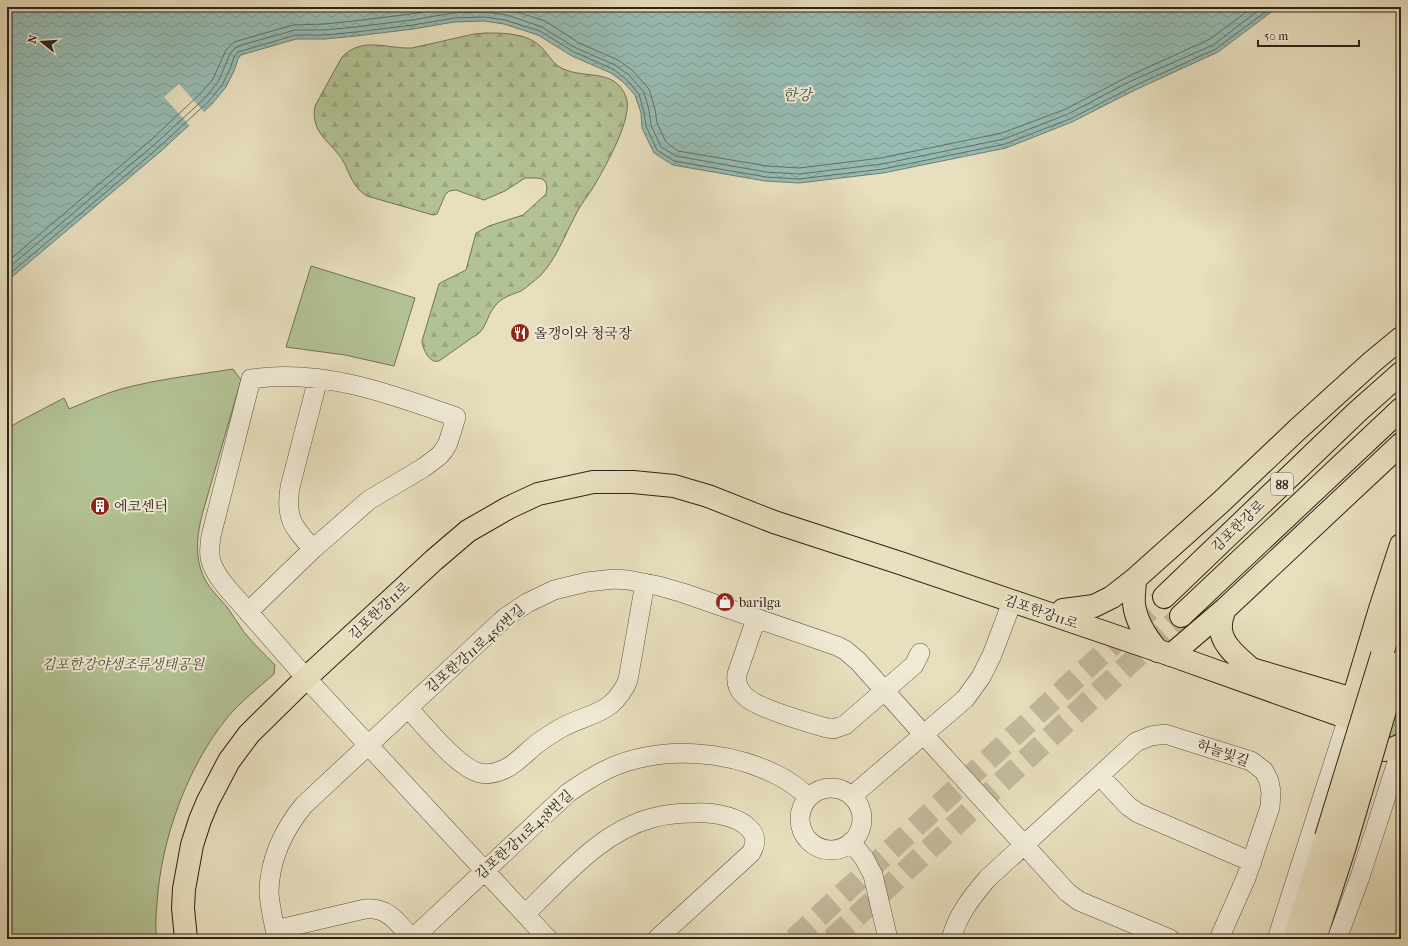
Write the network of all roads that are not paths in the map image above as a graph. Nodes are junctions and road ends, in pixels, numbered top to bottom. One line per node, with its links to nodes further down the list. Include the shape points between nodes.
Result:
1 (1401, 338): 9 (main road)
2 (1401, 373): 12 (main road, 김포한강로 / 88)
3 (318, 379): 8 (street, via 288,500 292,524); 8 (street, via 373,390 456,417 448,443 439,456 369,500); 16 (street, via 269,376 251,379 210,547 212,564 217,573)
4 (1401, 409): 17 (main road, 김포한강로 / 88)
5 (1401, 444): 14 (main road)
6 (734, 505): 13 (main road, 김포한강11로, via 774,522); 15 (main road, 김포한강11로, via 798,523); 23 (main road, 김포한강11로, via 674,486 633,482 593,482 538,494 468,531)
7 (1401, 545): 27 (main road)
8 (313, 549): 16 (street)
9 (1135, 579): 15 (main road, via 1112,597 1094,606); 19 (main road, via 1133,603 1138,619)
10 (645, 583): 18 (street, 김포한강11로456번길, via 683,593); 26 (street, 김포한강11로456번길, via 614,579 587,582 554,590 527,602 506,617); 26 (street, via 628,680 621,694 602,710 550,734 507,768 481,773 466,767)
11 (1401, 586): 21 (main road)
12 (1164, 597)
13 (1012, 602): 19 (main road, 김포한강11로); 28 (street, via 981,677 964,699)
14 (1224, 609): 19 (main road); 22 (main road, via 1220,626 1222,636 1231,650)
15 (1062, 610): 19 (main road, 김포한강11로)
16 (248, 612): 23 (street)
17 (1181, 616)
18 (756, 619): 25 (street, 김포한강11로456번길, via 845,650); 25 (street, via 736,680 741,692 752,702 833,729 846,725)
19 (1164, 648): 22 (main road, 김포한강11로); 27 (main road, 김포한강11로)
20 (920, 653): 25 (street, via 914,665)
21 (1394, 659): 36 (main road, bridge)
22 (1250, 668): 27 (main road, 김포한강11로)
23 (306, 678): 29 (street); 42 (main road, 김포한강11로, via 259,722 240,745 208,801 196,832 188,866 183,908)
24 (1401, 690): 27 (main road, via 1388,685 1368,689)
25 (884, 691): 28 (street, 김포한강11로456번길)
26 (408, 708): 29 (street, 김포한강11로456번길)
27 (1350, 708): 30 (main road, via 1357,736 1365,744 1374,749 1385,750); 50 (street)
28 (924, 735): 33 (street); 37 (street)
29 (367, 745): 39 (street); 41 (street, 김포한강11로456번길, via 304,805 283,836 275,856 270,883 270,905)
30 (1401, 745)
31 (1401, 750): 53 (street)
32 (1100, 776): 37 (street, 하늘빛길); 38 (street, via 1138,813); 38 (street, 하늘빛길, via 1136,742 1165,734 1251,761 1264,771 1271,792 1270,807)
33 (852, 796): 34 (street, via 841,789 831,788 820,789); 35 (street, via 858,802 862,823)
34 (809, 797): 35 (street, via 801,813 801,824 809,840 825,849 839,848); 39 (street, 김포한강11로438번길, via 789,782 766,770 716,755 665,755 634,760 611,768 568,793)
35 (852, 842): 46 (street, via 873,875)
36 (1336, 842): 51 (main road); 52 (main road)
37 (1024, 845): 47 (street, 하늘빛길, via 976,892 958,919); 48 (street, via 1067,892 1079,901)
38 (1252, 862): 49 (street, 하늘빛길)
39 (485, 871): 40 (street); 43 (street, 김포한강11로438번길)
40 (525, 914): 44 (street); 45 (street, via 596,847 639,822 668,814 700,812 726,816 750,829 755,839 751,853)
41 (276, 935): 43 (street, 김포한강11로438번길, via 373,908 386,912)
42 (186, 939)
43 (412, 939)
44 (548, 939)
45 (657, 939)
46 (888, 939)
47 (951, 939)
48 (1170, 939)
49 (1219, 939)
50 (1277, 939)
51 (1294, 939)
52 (1315, 939)
53 (1337, 939)

